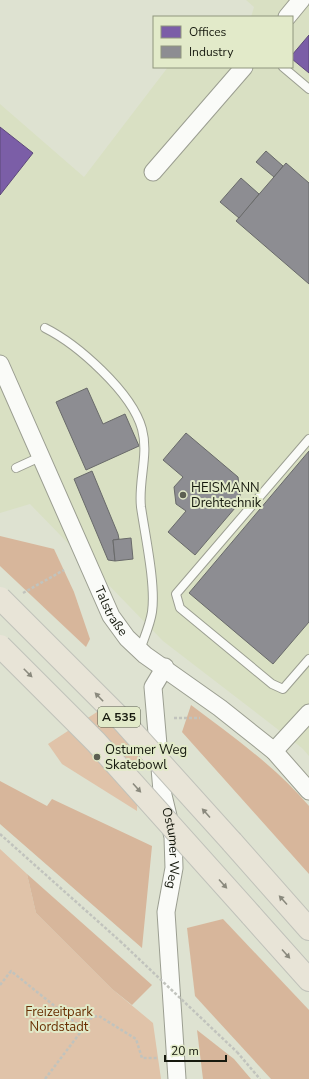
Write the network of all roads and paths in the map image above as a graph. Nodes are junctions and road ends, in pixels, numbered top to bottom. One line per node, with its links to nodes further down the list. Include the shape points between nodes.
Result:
1 (301, 0): 2 (street)
2 (288, 16)
3 (243, 68): 6 (street)
4 (284, 68): 5 (lane)
5 (309, 89)
6 (153, 172)
7 (45, 328): 15 (lane, via 62,337 108,376 127,400 142,428 145,463 140,494 152,612)
8 (0, 364): 10 (street, Talstraße)
9 (309, 439): 16 (lane, via 176,594 180,608 272,684 283,690)
10 (40, 456): 11 (lane); 15 (street, Talstraße, via 111,616 127,638)
11 (16, 468)
12 (64, 570): 13 (path)
13 (10, 597): 22 (highway, A 535, one-way to 13, bridge)
14 (0, 646): 23 (highway, A 535, one-way to 23, bridge, via 96,742)
15 (140, 650): 17 (street, Talstraße)
16 (309, 658)
17 (164, 668): 19 (street, Talstraße); 26 (street, Ostumer Weg, via 153,687 162,791 172,837 174,868 166,912)
18 (309, 713): 19 (street)
19 (274, 751): 20 (street, Talstraße)
20 (309, 791)
21 (0, 834): 29 (path, bridge, via 120,941 237,1052)
22 (309, 929)
23 (309, 980)
24 (0, 985): 25 (path, via 11,971)
25 (82, 1028): 26 (path, via 92,1017 99,1016 136,1039 142,1058); 27 (path)
26 (176, 1057): 28 (street, Ostumer Weg)
27 (45, 1079)
28 (177, 1079)
29 (260, 1079)

